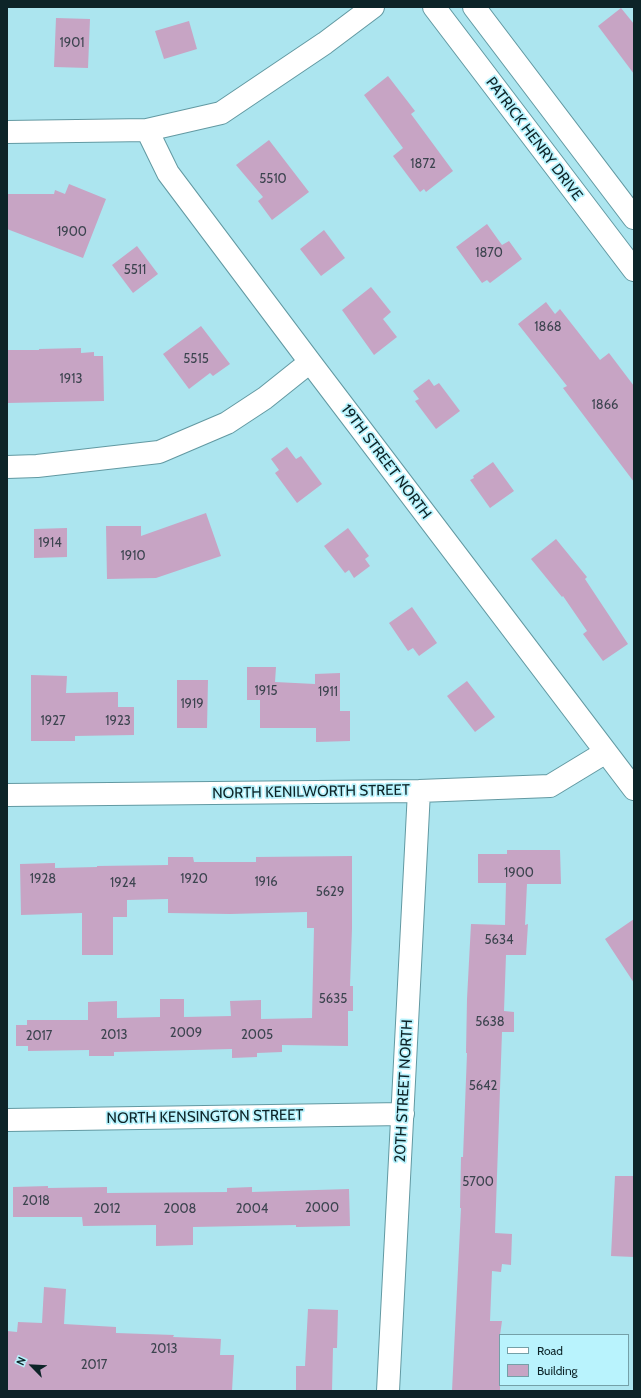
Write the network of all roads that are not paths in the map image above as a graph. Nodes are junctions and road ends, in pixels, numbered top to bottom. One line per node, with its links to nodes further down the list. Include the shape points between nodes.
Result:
1 (373, 7): 4 (street, via 325,43 221,113)
2 (434, 7): 7 (street, PATRICK HENRY DRIVE)
3 (474, 7): 6 (street, PATRICK HENRY DRIVE)
4 (147, 130): 5 (street); 8 (street, 19TH STREET NORTH, via 168,173)
5 (7, 132)
6 (634, 218)
7 (634, 270)
8 (310, 362): 9 (street, via 227,424 159,452); 10 (street, 19TH STREET NORTH)
9 (7, 467)
10 (606, 752): 11 (street, 19TH STREET NORTH); 12 (street, NORTH KENILWORTH STREET, via 550,786)
11 (634, 789)
12 (419, 791): 13 (street, NORTH KENILWORTH STREET); 14 (street, 20TH STREET NORTH)
13 (7, 794)
14 (403, 1114): 15 (street, NORTH KENSINGTON STREET); 16 (street, 20TH STREET NORTH)
15 (7, 1120)
16 (388, 1391)

